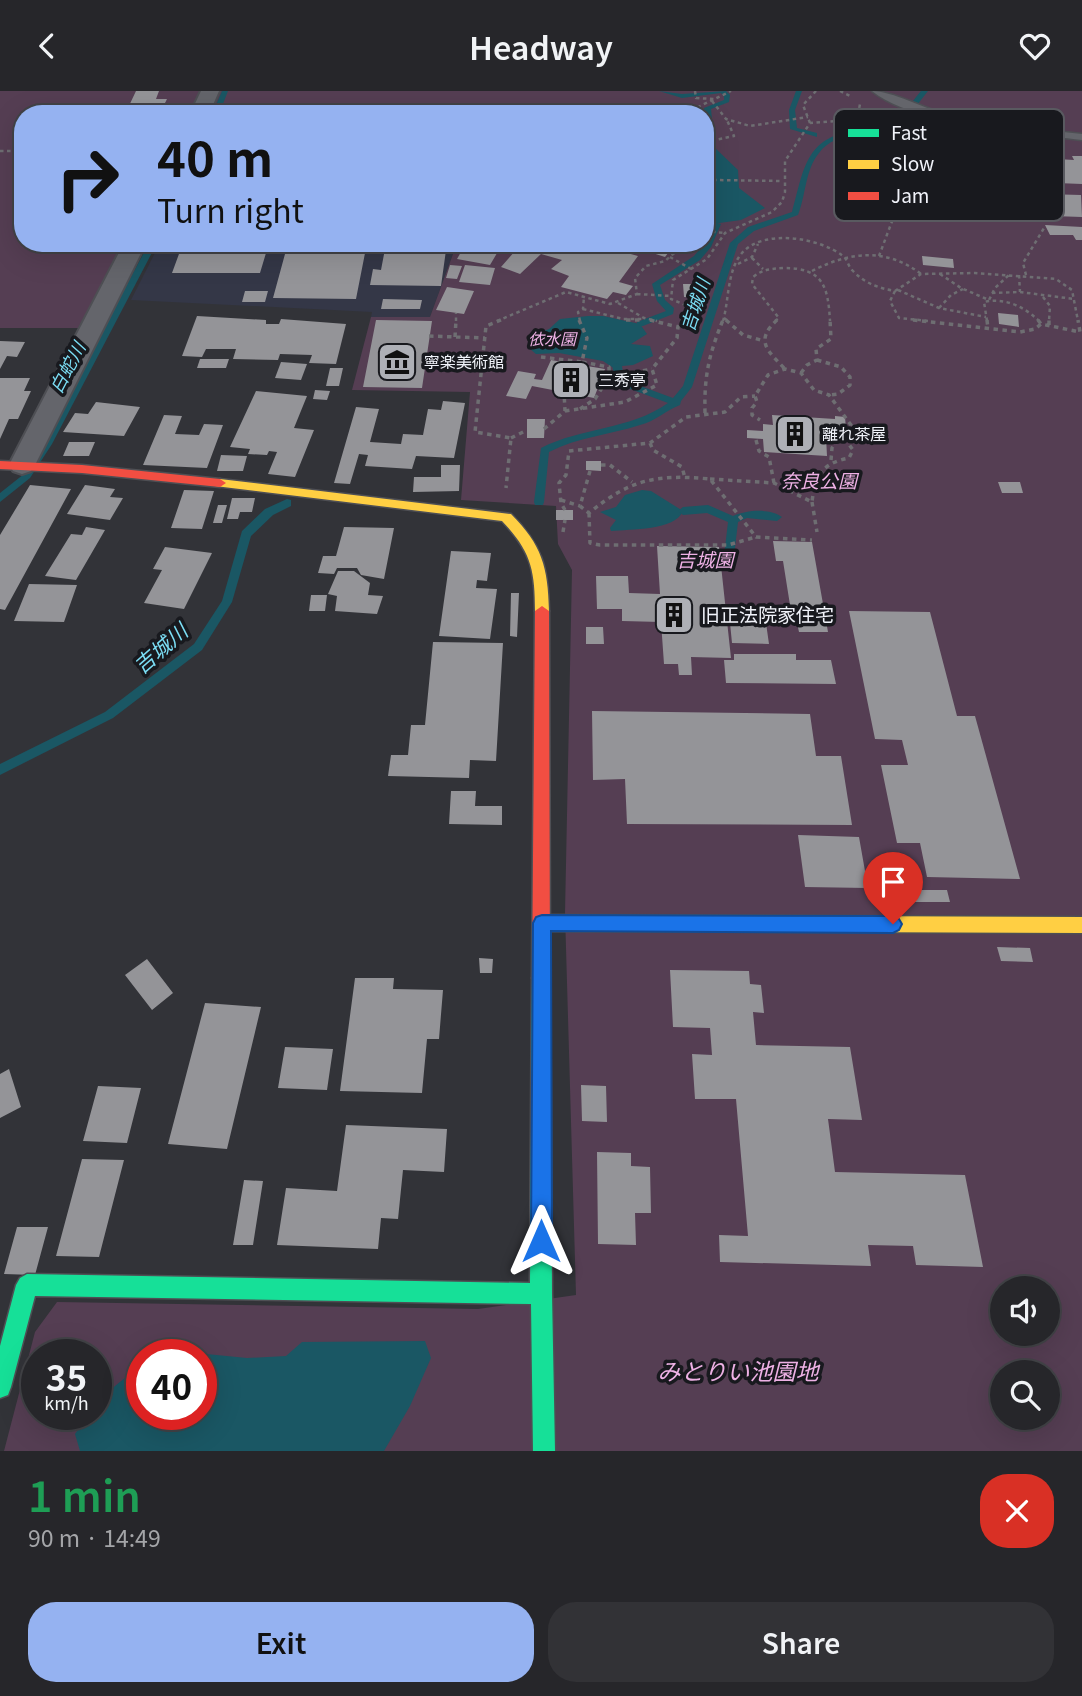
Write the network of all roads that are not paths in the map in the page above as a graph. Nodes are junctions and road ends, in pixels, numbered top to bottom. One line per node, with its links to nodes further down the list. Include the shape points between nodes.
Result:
1 (876, 91): 2 (lane)
2 (922, 109)
3 (1064, 135): 4 (lane)
4 (1082, 137)
5 (130, 252): 6 (street)
6 (11, 465): 7 (street, via 321,493 506,517 527,537 542,572)
7 (542, 923): 8 (street); 9 (street)
8 (1082, 925)
9 (541, 1294): 10 (street, via 27,1285); 11 (street)
10 (0, 1387)
11 (544, 1451)

